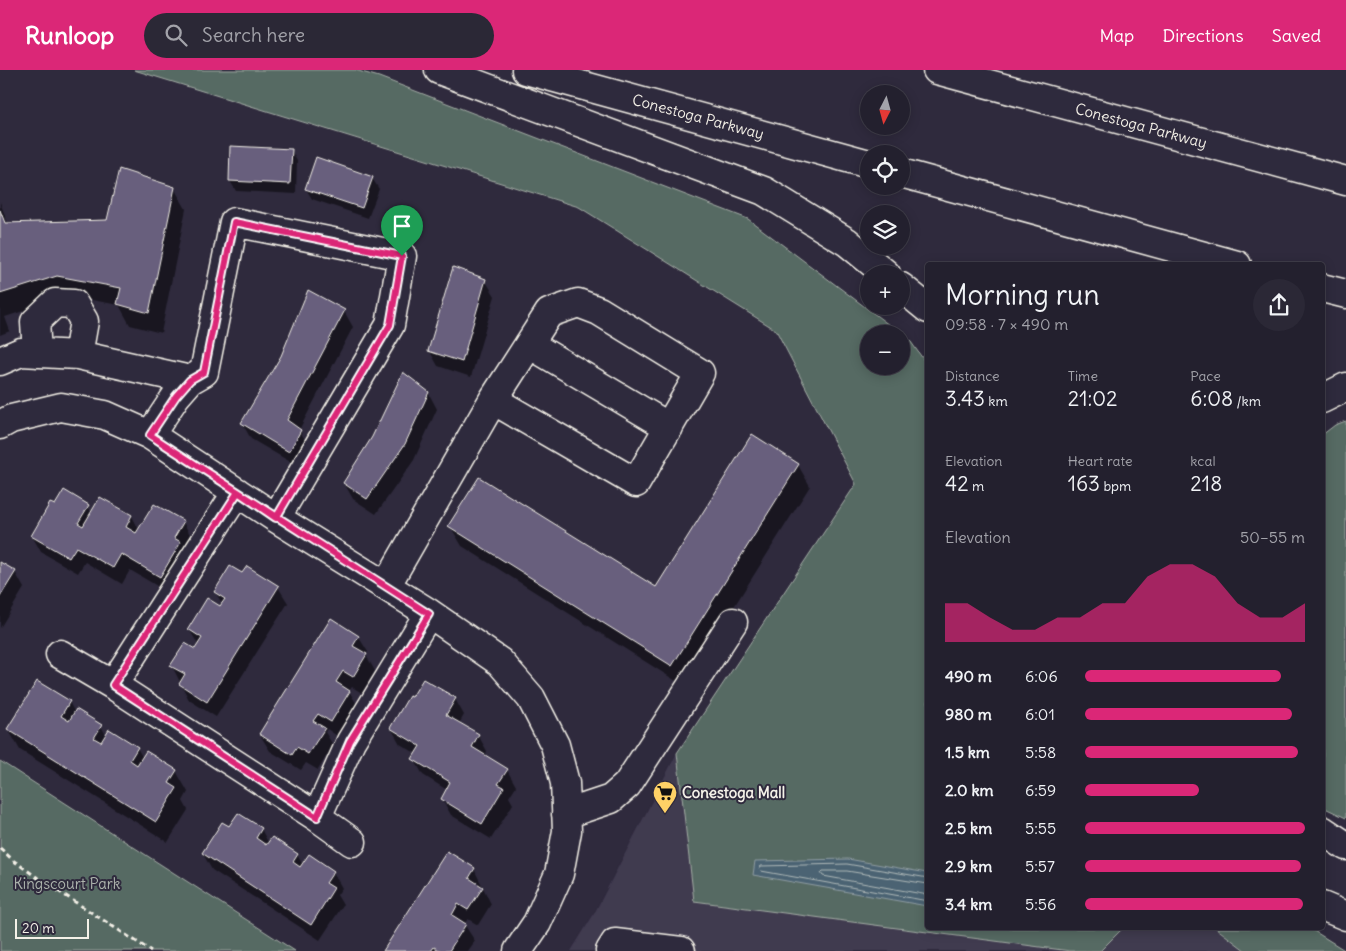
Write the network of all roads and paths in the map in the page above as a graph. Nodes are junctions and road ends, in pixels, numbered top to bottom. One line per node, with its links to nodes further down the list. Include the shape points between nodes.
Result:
1 (439, 70): 8 (main road, via 764,191 847,242)
2 (526, 70): 4 (main road, Conestoga Parkway)
3 (937, 70): 6 (main road, Conestoga Parkway)
4 (860, 162)
5 (910, 175): 7 (main road)
6 (1346, 181)
7 (1227, 262)
8 (875, 265)
9 (1325, 289): 11 (main road)
10 (910, 294): 12 (main road)
11 (1346, 294)
12 (925, 307)
13 (529, 344): 20 (main road); 22 (main road); 22 (main road, via 549,313 578,303 599,310 700,373)
14 (37, 353): 15 (main road); 15 (main road, via 35,322 55,303 74,304 84,320); 16 (main road, via 21,352)
15 (78, 355): 17 (main road)
16 (0, 361)
17 (190, 380): 23 (main road); 25 (main road, via 204,372 234,222 402,256 390,325)
18 (1346, 387): 19 (main road)
19 (1325, 398)
20 (493, 400): 22 (main road, via 636,483); 26 (main road)
21 (0, 425): 23 (main road, via 11,419 61,407 105,415)
22 (669, 427)
23 (150, 435): 24 (main road)
24 (238, 492): 25 (main road); 30 (main road)
25 (276, 518): 26 (main road)
26 (386, 586): 27 (main road)
27 (429, 614): 31 (main road, via 500,662 532,698 555,745 565,784); 32 (main road, via 350,741)
28 (733, 622): 31 (main road, via 627,785 611,799)
29 (60, 654): 30 (main road)
30 (113, 685): 32 (main road)
31 (566, 814): 40 (main road, via 567,831 559,874 537,923)
32 (317, 817): 34 (main road)
33 (1325, 832): 35 (main road)
34 (352, 842)
35 (1346, 846)
36 (0, 848): 39 (path, via 38,878)
37 (1325, 907): 38 (main road)
38 (1346, 916)
39 (151, 951)
40 (518, 951)
41 (610, 951): 42 (main road, via 615,943)
42 (681, 951)

